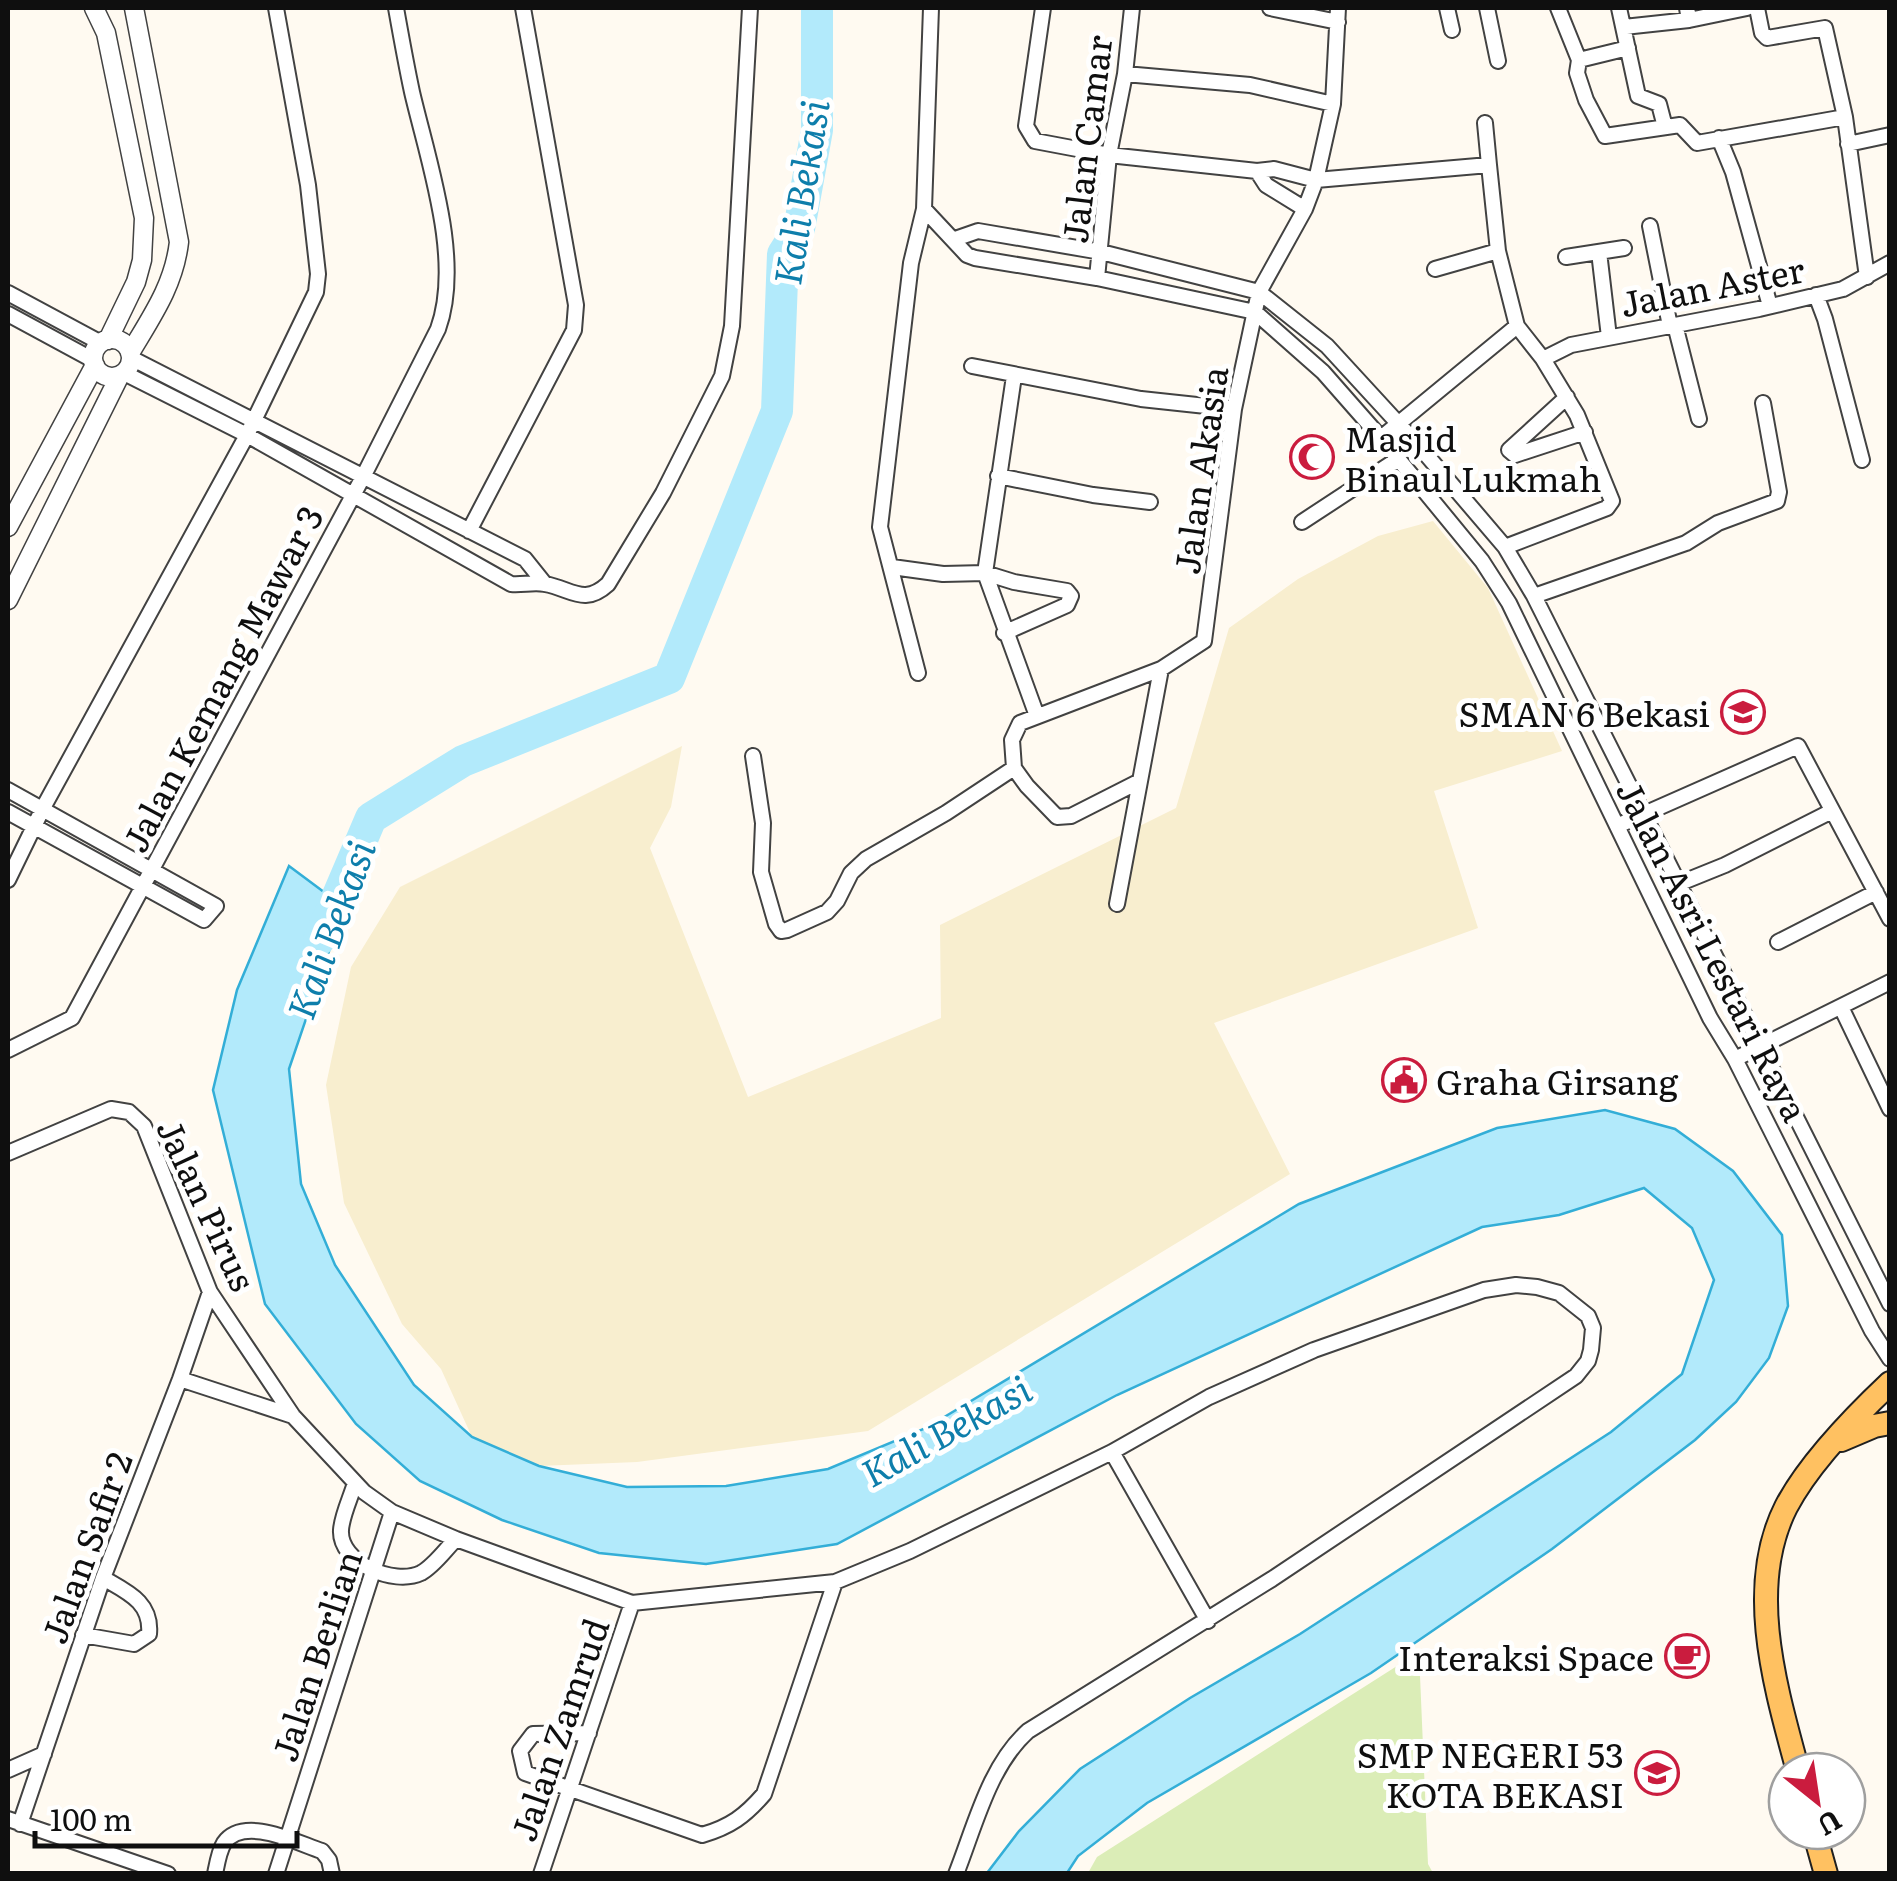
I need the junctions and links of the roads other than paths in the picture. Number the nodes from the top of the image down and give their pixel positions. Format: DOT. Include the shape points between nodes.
graph roads {
  1 [pos="94,8"];
  2 [pos="134,8"];
  3 [pos="276,8"];
  4 [pos="396,8"];
  5 [pos="523,8"];
  6 [pos="750,8"];
  7 [pos="930,8"];
  8 [pos="1043,8"];
  9 [pos="1132,8"];
  10 [pos="1270,8"];
  11 [pos="1447,8"];
  12 [pos="1487,8"];
  13 [pos="1558,8"];
  14 [pos="1619,8"];
  15 [pos="1747,8"];
  16 [pos="1757,8"];
  17 [pos="1688,14"];
  18 [pos="1338,15"];
  19 [pos="1655,16"];
  20 [pos="1624,27"];
  21 [pos="1452,30"];
  22 [pos="1628,48"];
  23 [pos="1579,60"];
  24 [pos="1498,61"];
  25 [pos="1125,74"];
  26 [pos="1333,104"];
  27 [pos="1845,117"];
  28 [pos="1485,123"];
  29 [pos="1665,127"];
  30 [pos="1890,135"];
  31 [pos="1719,138"];
  32 [pos="1848,144"];
  33 [pos="1108,155"];
  34 [pos="1488,164"];
  35 [pos="1257,171"];
  36 [pos="1316,180"];
  37 [pos="924,209"];
  38 [pos="1306,209"];
  39 [pos="1650,226"];
  40 [pos="955,239"];
  41 [pos="1624,248"];
  42 [pos="1101,252"];
  43 [pos="1498,252"];
  44 [pos="1599,252"];
  45 [pos="1566,256"];
  46 [pos="1890,263"];
  47 [pos="1435,269"];
  48 [pos="1867,277"];
  49 [pos="1096,278"];
  50 [pos="1258,292"];
  51 [pos="8,293"];
  52 [pos="1816,295"];
  53 [pos="1770,306"];
  54 [pos="1255,312"];
  55 [pos="8,314"];
  56 [pos="1672,325"];
  57 [pos="1517,326"];
  58 [pos="1609,336"];
  59 [pos="99,352"];
  60 [pos="1542,359"];
  61 [pos="126,365"];
  62 [pos="972,366"];
  63 [pos="1014,376"];
  64 [pos="1566,397"];
  65 [pos="1764,403"];
  66 [pos="1234,410"];
  67 [pos="1699,418"];
  68 [pos="255,419"];
  69 [pos="1398,422"];
  70 [pos="1585,432"];
  71 [pos="248,435"];
  72 [pos="1382,438"];
  73 [pos="1398,459"];
  74 [pos="1862,460"];
  75 [pos="364,475"];
  76 [pos="998,476"];
  77 [pos="1456,489"];
  78 [pos="352,496"];
  79 [pos="1150,502"];
  80 [pos="1438,505"];
  81 [pos="1302,522"];
  82 [pos="8,527"];
  83 [pos="469,530"];
  84 [pos="1504,547"];
  85 [pos="894,572"];
  86 [pos="985,573"];
  87 [pos="544,584"];
  88 [pos="1534,596"];
  89 [pos="8,600"];
  90 [pos="1004,634"];
  91 [pos="1161,669"];
  92 [pos="918,673"];
  93 [pos="1037,716"];
  94 [pos="1596,718"];
  95 [pos="1572,730"];
  96 [pos="753,756"];
  97 [pos="1014,768"];
  98 [pos="1140,781"];
  99 [pos="8,790"];
  100 [pos="43,808"];
  101 [pos="8,812"];
  102 [pos="1832,812"];
  103 [pos="1644,816"];
  104 [pos="1617,826"];
  105 [pos="34,827"];
  106 [pos="152,870"];
  107 [pos="8,880"];
  108 [pos="1678,884"];
  109 [pos="142,888"];
  110 [pos="1876,892"];
  111 [pos="1117,904"];
  112 [pos="1890,919"];
  113 [pos="1778,942"];
  114 [pos="1890,982"];
  115 [pos="1840,1007"];
  116 [pos="1761,1047"];
  117 [pos="8,1050"];
  118 [pos="1734,1059"];
  119 [pos="1883,1079"];
  120 [pos="1890,1110"];
  121 [pos="8,1153"];
  122 [pos="1839,1199"];
  123 [pos="1812,1211"];
  124 [pos="210,1292"];
  125 [pos="1888,1301"];
  126 [pos="1864,1311"];
  127 [pos="1890,1359"];
  128 [pos="180,1379"];
  129 [pos="1890,1383"];
  130 [pos="292,1416"];
  131 [pos="1890,1423"];
  132 [pos="1834,1443"];
  133 [pos="1112,1452"];
  134 [pos="355,1484"];
  135 [pos="392,1512"];
  136 [pos="456,1539"];
  137 [pos="374,1571"];
  138 [pos="103,1578"];
  139 [pos="835,1582"];
  140 [pos="632,1603"];
  141 [pos="1208,1621"];
  142 [pos="82,1634"];
  143 [pos="589,1732"];
  144 [pos="1793,1751"];
  145 [pos="44,1754"];
  146 [pos="8,1770"];
  147 [pos="570,1789"];
  148 [pos="14,1822"];
  149 [pos="288,1840"];
  150 [pos="168,1874"];
  151 [pos="215,1874"];
  152 [pos="276,1874"];
  153 [pos="332,1874"];
  154 [pos="541,1874"];
  155 [pos="956,1874"];
  1 -- 59 [label="street" via="106,34 144,218 136,282"];
  2 -- 61 [label="street" via="179,242 166,294"];
  3 -- 68 [label="street" via="318,274 311,308"];
  4 -- 75 [label="street, Jalan Kemang Mawar 3" via="436,190 445,310"];
  5 -- 83 [label="street" via="576,305 574,330"];
  6 -- 87 [label="street" via="732,326 722,376 608,584 584,598"];
  7 -- 37 [label="street"];
  8 -- 33 [label="street" via="1029,134"];
  9 -- 25 [label="street, Jalan Camar"];
  10 -- 18 [label="street"];
  11 -- 21 [label="street"];
  12 -- 24 [label="street"];
  13 -- 23 [label="street"];
  14 -- 20 [label="street"];
  15 -- 17 [label="street"];
  16 -- 27 [label="street" via="1767,38 1826,28"];
  17 -- 19 [label="street"];
  18 -- 26 [label="street"];
  19 -- 20 [label="street"];
  20 -- 22 [label="street"];
  22 -- 23 [label="street"];
  22 -- 29 [label="street" via="1638,96 1659,104"];
  23 -- 29 [label="street" via="1577,73 1605,136"];
  25 -- 26 [label="street" via="1250,85"];
  25 -- 33 [label="street, Jalan Camar"];
  26 -- 36 [label="street"];
  27 -- 31 [label="street"];
  27 -- 32 [label="street"];
  28 -- 34 [label="street"];
  29 -- 31 [label="street" via="1680,125 1697,143"];
  30 -- 32 [label="street"];
  31 -- 53 [label="street"];
  32 -- 48 [label="street"];
  33 -- 35 [label="street"];
  33 -- 42 [label="street, Jalan Camar"];
  34 -- 36 [label="street"];
  34 -- 43 [label="street"];
  35 -- 36 [label="street"];
  35 -- 38 [label="street" via="1266,185"];
  36 -- 38 [label="street"];
  37 -- 40 [label="street, Jalan Asri Lestari Raya"];
  37 -- 85 [label="street" via="911,263 880,527"];
  38 -- 50 [label="street"];
  39 -- 56 [label="street"];
  40 -- 42 [label="street, Jalan Asri Lestari Raya" via="978,231"];
  40 -- 49 [label="street, Jalan Asri Lestari Raya" via="975,258"];
  41 -- 44 [label="street"];
  42 -- 49 [label="street, Jalan Camar"];
  42 -- 50 [label="street, Jalan Asri Lestari Raya"];
  43 -- 47 [label="street"];
  43 -- 57 [label="street"];
  44 -- 45 [label="street"];
  44 -- 58 [label="street"];
  46 -- 48 [label="street, Jalan Aster"];
  48 -- 52 [label="street, Jalan Aster"];
  49 -- 54 [label="street, Jalan Asri Lestari Raya"];
  50 -- 54 [label="street, Jalan Akasia"];
  50 -- 69 [label="street, Jalan Asri Lestari Raya" via="1327,346"];
  51 -- 59 [label="street"];
  52 -- 53 [label="street, Jalan Aster"];
  52 -- 74 [label="street"];
  53 -- 56 [label="street, Jalan Aster"];
  54 -- 66 [label="street, Jalan Akasia"];
  54 -- 72 [label="street, Jalan Asri Lestari Raya"];
  55 -- 59 [label="street"];
  56 -- 58 [label="street, Jalan Aster"];
  56 -- 67 [label="street"];
  57 -- 60 [label="street"];
  57 -- 69 [label="street"];
  58 -- 60 [label="street, Jalan Aster"];
  59 -- 61 [label="street" via="102,374"];
  59 -- 61 [label="street" via="122,342"];
  59 -- 82 [label="street"];
  60 -- 64 [label="street"];
  61 -- 68 [label="street"];
  61 -- 71 [label="street"];
  61 -- 89 [label="street"];
  62 -- 63 [label="street"];
  63 -- 66 [label="street"];
  63 -- 76 [label="street"];
  64 -- 70 [label="street"];
  64 -- 70 [label="street" via="1509,450 1515,455"];
  65 -- 88 [label="street" via="1776,500 1686,542"];
  66 -- 91 [label="street, Jalan Akasia" via="1205,637"];
  68 -- 71 [label="street"];
  68 -- 75 [label="street"];
  69 -- 72 [label="street"];
  69 -- 77 [label="street, Jalan Asri Lestari Raya"];
  70 -- 84 [label="street" via="1611,504"];
  71 -- 78 [label="street"];
  71 -- 100 [label="street"];
  72 -- 73 [label="street, Jalan Asri Lestari Raya"];
  73 -- 80 [label="street, Jalan Asri Lestari Raya"];
  73 -- 81 [label="street"];
  75 -- 78 [label="street, Jalan Kemang Mawar 3"];
  75 -- 83 [label="street"];
  76 -- 79 [label="street"];
  76 -- 86 [label="street"];
  77 -- 80 [label="street"];
  77 -- 84 [label="street, Jalan Asri Lestari Raya"];
  78 -- 87 [label="street" via="511,584"];
  78 -- 106 [label="street, Jalan Kemang Mawar 3"];
  80 -- 95 [label="street, Jalan Asri Lestari Raya" via="1508,601"];
  83 -- 87 [label="street" via="525,559"];
  84 -- 88 [label="street, Jalan Asri Lestari Raya"];
  85 -- 86 [label="street"];
  85 -- 92 [label="street"];
  86 -- 90 [label="street"];
  86 -- 90 [label="street" via="1071,596 1067,605"];
  88 -- 94 [label="street, Jalan Asri Lestari Raya"];
  90 -- 93 [label="street"];
  91 -- 93 [label="street"];
  91 -- 98 [label="street"];
  93 -- 97 [label="street" via="1016,727"];
  94 -- 95 [label="street"];
  94 -- 103 [label="street, Jalan Asri Lestari Raya"];
  95 -- 104 [label="street, Jalan Asri Lestari Raya"];
  96 -- 97 [label="street" via="763,823 760,872 781,930 827,912 866,859"];
  97 -- 98 [label="street" via="1058,816 1071,816"];
  98 -- 111 [label="street"];
  99 -- 100 [label="street"];
  100 -- 105 [label="street"];
  100 -- 106 [label="street"];
  101 -- 105 [label="street"];
  102 -- 103 [label="street" via="1794,745"];
  102 -- 108 [label="street"];
  102 -- 110 [label="street"];
  103 -- 104 [label="street"];
  103 -- 108 [label="street, Jalan Asri Lestari Raya"];
  104 -- 118 [label="street, Jalan Asri Lestari Raya"];
  105 -- 107 [label="street"];
  105 -- 109 [label="street"];
  106 -- 109 [label="street, Jalan Kemang Mawar 3"];
  106 -- 109 [label="street" via="215,903 207,920"];
  108 -- 116 [label="street, Jalan Asri Lestari Raya"];
  109 -- 117 [label="street, Jalan Kemang Mawar 3" via="72,1018"];
  110 -- 112 [label="street"];
  110 -- 113 [label="street"];
  114 -- 115 [label="street"];
  115 -- 116 [label="street"];
  115 -- 119 [label="street"];
  116 -- 118 [label="street"];
  116 -- 122 [label="street, Jalan Asri Lestari Raya"];
  118 -- 123 [label="street, Jalan Asri Lestari Raya"];
  119 -- 120 [label="street"];
  121 -- 124 [label="street, Jalan Pirus" via="112,1108 129,1112 144,1126"];
  122 -- 123 [label="street"];
  122 -- 125 [label="street, Jalan Asri Lestari Raya"];
  123 -- 126 [label="street, Jalan Asri Lestari Raya"];
  124 -- 128 [label="street, Jalan Safir 2"];
  124 -- 130 [label="street, Jalan Pirus"];
  125 -- 126 [label="street" via="1879,1315"];
  126 -- 127 [label="street, Jalan Asri Lestari Raya"];
  128 -- 130 [label="street"];
  128 -- 138 [label="street, Jalan Safir 2"];
  129 -- 132 [label="main road"];
  130 -- 134 [label="street, Jalan Pirus"];
  131 -- 132 [label="main road"];
  132 -- 144 [label="main road" via="1786,1508 1766,1582 1779,1700"];
  133 -- 139 [label="street"];
  133 -- 141 [label="street"];
  133 -- 141 [label="street" via="1209,1397 1314,1350 1484,1290 1516,1285 1558,1292 1588,1316 1592,1350 1576,1376"];
  134 -- 135 [label="street, Jalan Pirus"];
  134 -- 137 [label="street" via="340,1530 344,1548"];
  135 -- 136 [label="street, Jalan Pirus"];
  135 -- 137 [label="street, Jalan Berlian"];
  136 -- 137 [label="street" via="420,1573"];
  136 -- 140 [label="street, Jalan Pirus"];
  137 -- 149 [label="street, Jalan Berlian"];
  138 -- 142 [label="street, Jalan Safir 2"];
  138 -- 142 [label="street" via="142,1602 149,1634 134,1644"];
  139 -- 140 [label="street"];
  139 -- 147 [label="street" via="764,1794 746,1815 702,1835"];
  140 -- 143 [label="street, Jalan Zamrud"];
  141 -- 155 [label="street" via="1045,1718 1012,1746"];
  142 -- 145 [label="street, Jalan Safir 2"];
  143 -- 147 [label="street, Jalan Zamrud"];
  143 -- 147 [label="street" via="533,1734 521,1745 524,1773"];
  145 -- 146 [label="street"];
  145 -- 148 [label="street, Jalan Safir 2"];
  147 -- 154 [label="street, Jalan Zamrud"];
  148 -- 150 [label="street"];
  149 -- 151 [label="street" via="236,1833 222,1846"];
  149 -- 152 [label="street, Jalan Berlian"];
  149 -- 153 [label="street" via="322,1851"];
}
